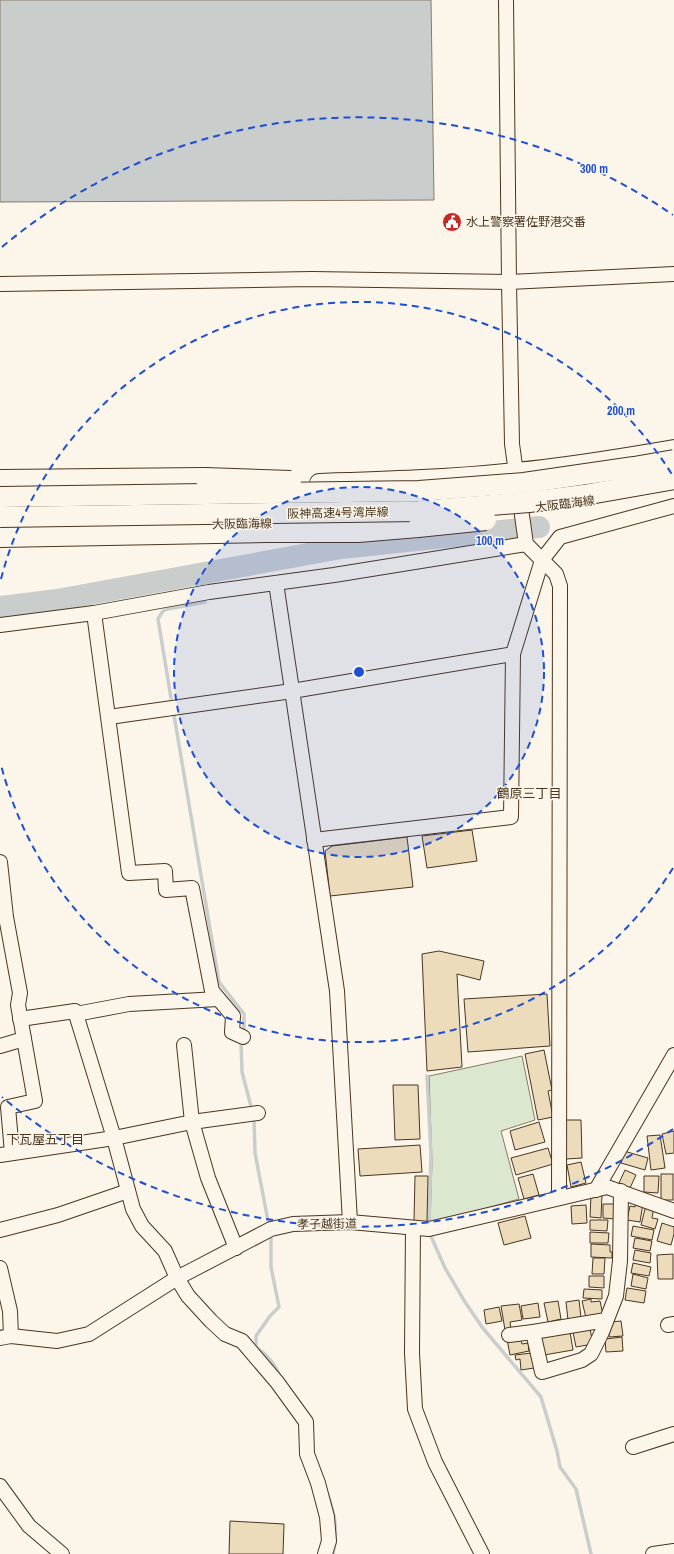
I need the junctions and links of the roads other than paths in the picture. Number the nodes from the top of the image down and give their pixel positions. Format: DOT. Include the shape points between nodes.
graph roads {
  1 [pos="506,0"];
  2 [pos="674,274"];
  3 [pos="508,282"];
  4 [pos="0,284"];
  5 [pos="674,449"];
  6 [pos="674,460"];
  7 [pos="634,467"];
  8 [pos="516,472"];
  9 [pos="674,479"];
  10 [pos="0,480"];
  11 [pos="674,483"];
  12 [pos="674,487"];
  13 [pos="0,489"];
  14 [pos="0,497"];
  15 [pos="674,506"];
  16 [pos="520,510"];
  17 [pos="0,517"];
  18 [pos="2,534"];
  19 [pos="526,544"];
  20 [pos="542,560"];
  21 [pos="276,583"];
  22 [pos="94,612"];
  23 [pos="0,625"];
  24 [pos="513,654"];
  25 [pos="292,691"];
  26 [pos="109,717"];
  27 [pos="314,840"];
  28 [pos="0,862"];
  29 [pos="218,998"];
  30 [pos="76,1014"];
  31 [pos="20,1019"];
  32 [pos="243,1037"];
  33 [pos="24,1039"];
  34 [pos="184,1045"];
  35 [pos="0,1046"];
  36 [pos="674,1055"];
  37 [pos="258,1113"];
  38 [pos="4,1117"];
  39 [pos="192,1122"];
  40 [pos="114,1138"];
  41 [pos="6,1154"];
  42 [pos="596,1190"];
  43 [pos="621,1191"];
  44 [pos="128,1192"];
  45 [pos="559,1198"];
  46 [pos="674,1211"];
  47 [pos="350,1222"];
  48 [pos="413,1228"];
  49 [pos="0,1230"];
  50 [pos="236,1248"];
  51 [pos="0,1268"];
  52 [pos="177,1278"];
  53 [pos="606,1320"];
  54 [pos="533,1332"];
  55 [pos="509,1335"];
  56 [pos="5,1337"];
  57 [pos="674,1434"];
  58 [pos="633,1447"];
  59 [pos="0,1486"];
  60 [pos="674,1551"];
  61 [pos="62,1554"];
  62 [pos="325,1554"];
  63 [pos="482,1554"];
  64 [pos="656,1554"];
  1 -- 3 [label="street"];
  2 -- 3 [label="street"];
  3 -- 4 [label="street" via="312,279"];
  3 -- 8 [label="street" via="512,444"];
  5 -- 8 [label="main road"];
  6 -- 7 [label="highway, 阪神高速4号湾岸線, bridge"];
  7 -- 10 [label="highway, bridge" via="435,483 358,484 205,478"];
  7 -- 14 [label="highway, 阪神高速4号湾岸線, bridge" via="524,483 419,491"];
  8 -- 13 [label="main road" via="403,480"];
  8 -- 16 [label="street"];
  9 -- 17 [label="highway, 阪神高速4号湾岸線, bridge" via="529,502 419,511"];
  11 -- 18 [label="highway, bridge" via="575,506 500,518 358,532"];
  12 -- 16 [label="main road, 大阪臨海線" via="644,494"];
  15 -- 20 [label="street" via="560,537"];
  16 -- 18 [label="main road, 大阪臨海線" via="389,521"];
  16 -- 19 [label="street"];
  19 -- 20 [label="street"];
  19 -- 21 [label="street"];
  20 -- 24 [label="street"];
  20 -- 45 [label="street" via="556,574 560,586"];
  21 -- 22 [label="street"];
  21 -- 25 [label="street"];
  22 -- 23 [label="street"];
  22 -- 26 [label="street"];
  24 -- 25 [label="street"];
  24 -- 27 [label="street" via="511,817"];
  25 -- 26 [label="street"];
  25 -- 27 [label="street"];
  26 -- 29 [label="street" via="129,873 165,871 166,890 192,888 212,991"];
  27 -- 47 [label="street" via="337,991"];
  28 -- 31 [label="street" via="6,917 20,993"];
  29 -- 30 [label="street" via="129,1004"];
  29 -- 32 [label="street" via="233,1016 232,1032"];
  30 -- 31 [label="street" via="75,1011"];
  30 -- 40 [label="street"];
  31 -- 33 [label="street"];
  33 -- 35 [label="street"];
  33 -- 38 [label="street" via="35,1101 8,1107"];
  34 -- 39 [label="street"];
  36 -- 42 [label="street"];
  37 -- 39 [label="street"];
  38 -- 41 [label="street"];
  39 -- 40 [label="street"];
  39 -- 50 [label="street" via="208,1178"];
  40 -- 41 [label="street"];
  40 -- 44 [label="street"];
  42 -- 43 [label="street, 孝子越街道" via="607,1187"];
  42 -- 45 [label="street, 孝子越街道"];
  43 -- 46 [label="street, 孝子越街道"];
  43 -- 53 [label="street" via="620,1261 616,1296"];
  44 -- 49 [label="street" via="58,1216"];
  44 -- 52 [label="street" via="142,1226 165,1251"];
  45 -- 48 [label="street, 孝子越街道" via="429,1229"];
  47 -- 48 [label="street, 孝子越街道"];
  47 -- 50 [label="street, 孝子越街道" via="294,1224 271,1229"];
  48 -- 63 [label="street" via="412,1353 415,1409 435,1462"];
  50 -- 52 [label="street, 孝子越街道"];
  51 -- 56 [label="street" via="10,1311"];
  52 -- 56 [label="street, 孝子越街道" via="89,1334 57,1341"];
  52 -- 62 [label="street" via="188,1296 211,1321 226,1334 242,1341 277,1382 306,1422 307,1454 327,1517 329,1541"];
  53 -- 54 [label="street"];
  53 -- 54 [label="street" via="592,1354 582,1360 542,1372"];
  54 -- 55 [label="street"];
  57 -- 58 [label="street"];
  59 -- 61 [label="street" via="29,1526"];
  60 -- 64 [label="street"];
}
